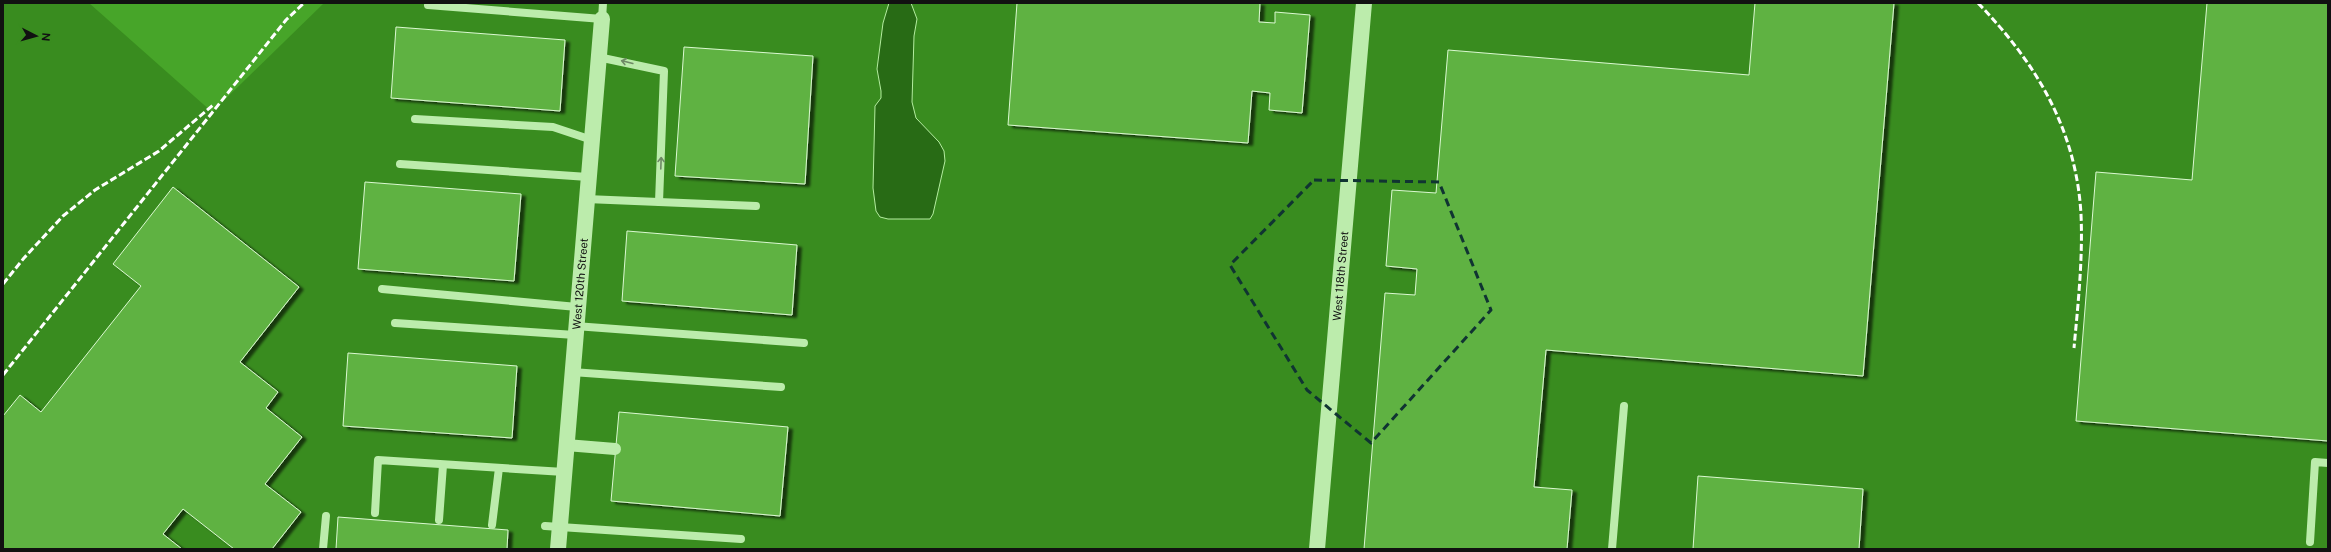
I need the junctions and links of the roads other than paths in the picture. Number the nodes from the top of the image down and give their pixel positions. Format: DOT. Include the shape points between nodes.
graph roads {
  1 [pos="603,3"];
  2 [pos="1364,3"];
  3 [pos="428,5"];
  4 [pos="602,19"];
  5 [pos="605,58"];
  6 [pos="415,119"];
  7 [pos="592,140"];
  8 [pos="400,164"];
  9 [pos="588,177"];
  10 [pos="586,199"];
  11 [pos="659,202"];
  12 [pos="756,206"];
  13 [pos="382,289"];
  14 [pos="577,307"];
  15 [pos="395,323"];
  16 [pos="575,331"];
  17 [pos="804,343"];
  18 [pos="572,372"];
  19 [pos="781,387"];
  20 [pos="1624,406"];
  21 [pos="566,445"];
  22 [pos="615,449"];
  23 [pos="2328,463"];
  24 [pos="443,465"];
  25 [pos="499,468"];
  26 [pos="564,472"];
  27 [pos="375,513"];
  28 [pos="326,516"];
  29 [pos="440,520"];
  30 [pos="492,525"];
  31 [pos="552,526"];
  32 [pos="741,539"];
  33 [pos="2310,542"];
  34 [pos="323,549"];
  35 [pos="558,549"];
  36 [pos="1317,549"];
  37 [pos="1612,549"];
  1 -- 4 [label="lane"];
  2 -- 36 [label="street, West 118th Street"];
  3 -- 4 [label="lane"];
  4 -- 5 [label="street, West 120th Street"];
  5 -- 7 [label="street, West 120th Street"];
  11 -- 5 [label="lane, one-way" via="664,71"];
  6 -- 7 [label="lane" via="553,127"];
  7 -- 9 [label="street, West 120th Street"];
  8 -- 9 [label="lane"];
  9 -- 10 [label="street, West 120th Street"];
  10 -- 11 [label="lane"];
  10 -- 14 [label="street, West 120th Street"];
  11 -- 12 [label="lane"];
  13 -- 14 [label="lane"];
  14 -- 16 [label="street, West 120th Street"];
  15 -- 16 [label="lane"];
  16 -- 17 [label="lane"];
  16 -- 18 [label="street, West 120th Street"];
  18 -- 19 [label="lane"];
  18 -- 21 [label="street, West 120th Street"];
  20 -- 37 [label="lane"];
  21 -- 22 [label="street"];
  21 -- 26 [label="street, West 120th Street"];
  23 -- 33 [label="lane" via="2315,462"];
  24 -- 25 [label="lane"];
  24 -- 27 [label="lane" via="378,460"];
  24 -- 29 [label="lane"];
  25 -- 26 [label="lane"];
  25 -- 30 [label="lane"];
  26 -- 31 [label="street, West 120th Street"];
  28 -- 34 [label="lane"];
  31 -- 32 [label="lane"];
  31 -- 35 [label="street, West 120th Street"];
}
